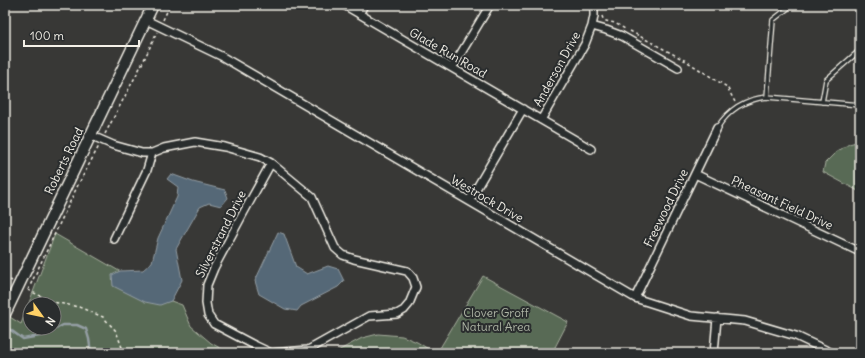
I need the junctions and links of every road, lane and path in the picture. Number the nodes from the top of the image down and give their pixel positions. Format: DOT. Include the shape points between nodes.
graph roads {
  1 [pos="154,5"];
  2 [pos="344,5"];
  3 [pos="364,5"];
  4 [pos="490,5"];
  5 [pos="594,5"];
  6 [pos="792,5"];
  7 [pos="359,14"];
  8 [pos="146,20"];
  9 [pos="592,26"];
  10 [pos="860,50"];
  11 [pos="452,68"];
  12 [pos="678,68"];
  13 [pos="767,97"];
  14 [pos="822,102"];
  15 [pos="860,105"];
  16 [pos="523,109"];
  17 [pos="541,120"];
  18 [pos="717,128"];
  19 [pos="90,135"];
  20 [pos="591,149"];
  21 [pos="152,153"];
  22 [pos="271,163"];
  23 [pos="695,174"];
  24 [pos="469,201"];
  25 [pos="114,239"];
  26 [pos="860,252"];
  27 [pos="5,277"];
  28 [pos="19,285"];
  29 [pos="635,298"];
  30 [pos="5,314"];
  31 [pos="717,318"];
  32 [pos="124,353"];
  33 [pos="714,353"];
  34 [pos="832,353"];
  1 -- 8 [label="main road, Roberts Road"];
  2 -- 7 [label="street, Glade Run Road"];
  3 -- 7 [label="street"];
  4 -- 11 [label="street"];
  5 -- 9 [label="street, Anderson Drive"];
  6 -- 13 [label="lane" via="773,20"];
  7 -- 11 [label="street, Glade Run Road"];
  8 -- 19 [label="main road, Roberts Road"];
  8 -- 24 [label="street, Westrock Drive" via="221,56"];
  9 -- 12 [label="street" via="622,36"];
  9 -- 17 [label="street, Anderson Drive" via="585,44"];
  10 -- 14 [label="lane" via="826,80"];
  11 -- 16 [label="street, Glade Run Road"];
  13 -- 14 [label="lane"];
  13 -- 18 [label="lane" via="740,105 723,119"];
  14 -- 15 [label="lane"];
  16 -- 17 [label="street, Glade Run Road"];
  16 -- 24 [label="street"];
  17 -- 20 [label="street, Glade Run Road"];
  18 -- 23 [label="street, Freewood Drive"];
  19 -- 21 [label="street" via="113,145 142,153"];
  19 -- 28 [label="main road, Roberts Road"];
  21 -- 22 [label="street" via="195,142 225,147 260,157"];
  21 -- 25 [label="street" via="147,170"];
  22 -- 22 [label="street, Silverstrand Drive" via="312,197 335,248 343,255 407,271 416,286 404,310 397,314 369,316 308,350 271,352 214,324 208,314 206,303 207,285"];
  23 -- 26 [label="street, Pheasant Field Drive"];
  23 -- 29 [label="street, Freewood Drive"];
  24 -- 29 [label="street, Westrock Drive"];
  27 -- 28 [label="path"];
  28 -- 30 [label="main road, Roberts Road"];
  28 -- 32 [label="path" via="53,302 79,307 103,317 116,332"];
  29 -- 31 [label="street, Westrock Drive" via="691,316"];
  31 -- 33 [label="street"];
  31 -- 34 [label="street, Westrock Drive" via="744,321 796,336"];
}
